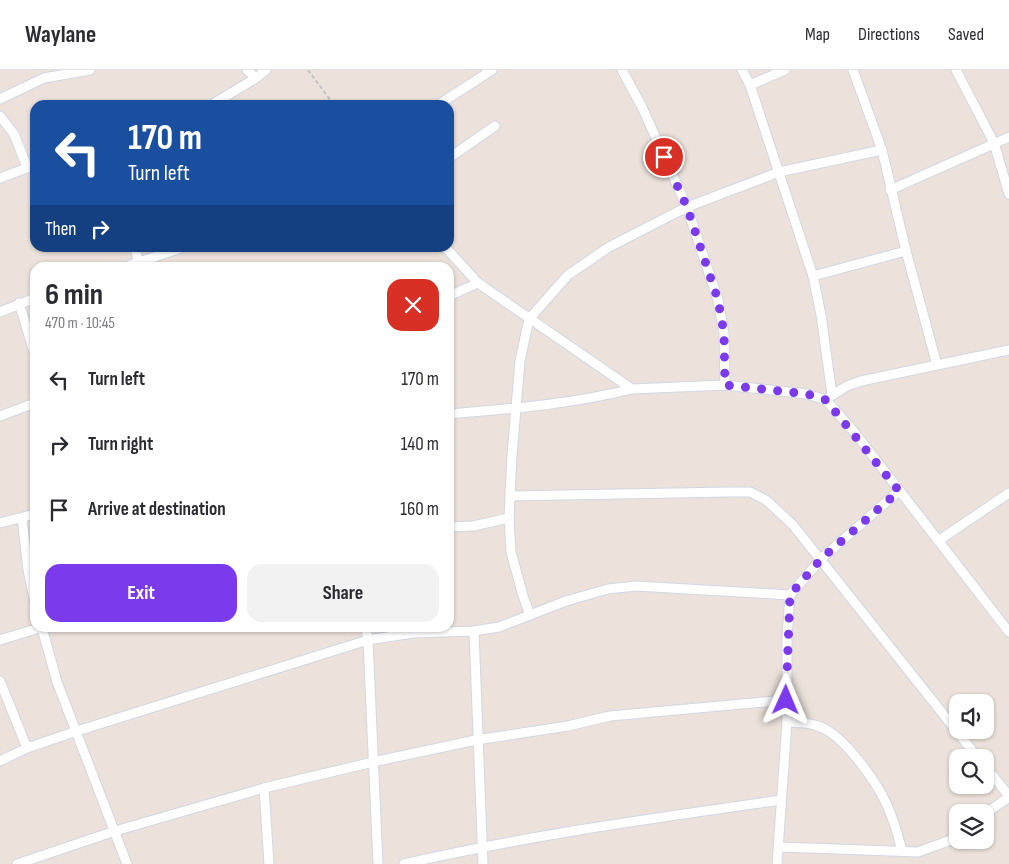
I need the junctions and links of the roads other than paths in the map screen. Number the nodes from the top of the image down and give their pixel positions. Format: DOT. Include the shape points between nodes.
graph roads {
  1 [pos="90,70"];
  2 [pos="247,70"];
  3 [pos="266,70"];
  4 [pos="492,70"];
  5 [pos="622,70"];
  6 [pos="742,70"];
  7 [pos="785,70"];
  8 [pos="853,70"];
  9 [pos="956,70"];
  10 [pos="256,78"];
  11 [pos="750,85"];
  12 [pos="0,99"];
  13 [pos="219,100"];
  14 [pos="446,100"];
  15 [pos="0,116"];
  16 [pos="495,126"];
  17 [pos="1009,138"];
  18 [pos="994,143"];
  19 [pos="882,150"];
  20 [pos="454,155"];
  21 [pos="30,164"];
  22 [pos="30,166"];
  23 [pos="780,172"];
  24 [pos="0,178"];
  25 [pos="890,190"];
  26 [pos="1009,194"];
  27 [pos="687,207"];
  28 [pos="906,250"];
  29 [pos="171,252"];
  30 [pos="450,252"];
  31 [pos="145,262"];
  32 [pos="813,276"];
  33 [pos="478,283"];
  34 [pos="454,294"];
  35 [pos="30,300"];
  36 [pos="19,304"];
  37 [pos="0,312"];
  38 [pos="529,319"];
  39 [pos="30,338"];
  40 [pos="1009,350"];
  41 [pos="937,365"];
  42 [pos="725,385"];
  43 [pos="632,388"];
  44 [pos="829,397"];
  45 [pos="30,405"];
  46 [pos="516,409"];
  47 [pos="454,414"];
  48 [pos="0,416"];
  49 [pos="899,491"];
  50 [pos="1009,493"];
  51 [pos="510,496"];
  52 [pos="30,516"];
  53 [pos="22,518"];
  54 [pos="509,518"];
  55 [pos="0,522"];
  56 [pos="454,527"];
  57 [pos="938,541"];
  58 [pos="821,559"];
  59 [pos="30,579"];
  60 [pos="790,595"];
  61 [pos="530,615"];
  62 [pos="1007,626"];
  63 [pos="30,631"];
  64 [pos="474,631"];
  65 [pos="41,632"];
  66 [pos="367,632"];
  67 [pos="444,632"];
  68 [pos="454,632"];
  69 [pos="0,640"];
  70 [pos="368,640"];
  71 [pos="0,681"];
  72 [pos="786,700"];
  73 [pos="787,722"];
  74 [pos="77,731"];
  75 [pos="476,740"];
  76 [pos="27,748"];
  77 [pos="971,749"];
  78 [pos="0,761"];
  79 [pos="374,762"];
  80 [pos="994,777"];
  81 [pos="264,788"];
  82 [pos="1009,796"];
  83 [pos="781,800"];
  84 [pos="994,807"];
  85 [pos="115,831"];
  86 [pos="949,840"];
  87 [pos="484,846"];
  88 [pos="780,847"];
  89 [pos="902,850"];
  90 [pos="17,864"];
  91 [pos="127,864"];
  92 [pos="269,864"];
  93 [pos="378,864"];
  94 [pos="404,864"];
  95 [pos="483,864"];
  96 [pos="777,864"];
  1 -- 12 [label="street" via="44,78"];
  2 -- 10 [label="street"];
  3 -- 10 [label="street"];
  4 -- 14 [label="street"];
  5 -- 27 [label="street"];
  6 -- 11 [label="street"];
  7 -- 11 [label="street"];
  8 -- 19 [label="street"];
  9 -- 18 [label="street"];
  10 -- 13 [label="street"];
  11 -- 23 [label="street"];
  15 -- 21 [label="street"];
  16 -- 20 [label="street"];
  17 -- 18 [label="street"];
  18 -- 25 [label="street"];
  18 -- 26 [label="street"];
  19 -- 23 [label="street"];
  19 -- 25 [label="street"];
  22 -- 24 [label="street"];
  23 -- 27 [label="street"];
  23 -- 32 [label="street"];
  25 -- 28 [label="street"];
  27 -- 38 [label="street" via="609,246 568,275"];
  27 -- 42 [label="street" via="718,300 724,333"];
  28 -- 32 [label="street"];
  28 -- 41 [label="street"];
  29 -- 31 [label="street"];
  30 -- 33 [label="street"];
  32 -- 44 [label="street" via="821,315"];
  33 -- 34 [label="street"];
  33 -- 38 [label="street"];
  35 -- 36 [label="street"];
  36 -- 37 [label="street"];
  36 -- 39 [label="street"];
  38 -- 43 [label="street"];
  38 -- 46 [label="street" via="520,361"];
  40 -- 41 [label="street"];
  41 -- 44 [label="street" via="861,382"];
  42 -- 43 [label="street"];
  42 -- 44 [label="street"];
  43 -- 46 [label="street" via="599,397"];
  44 -- 49 [label="street"];
  45 -- 48 [label="street"];
  46 -- 47 [label="street"];
  46 -- 51 [label="street"];
  49 -- 57 [label="street"];
  49 -- 58 [label="street"];
  50 -- 57 [label="street"];
  51 -- 54 [label="street"];
  51 -- 58 [label="street" via="750,492 766,500 793,525"];
  52 -- 53 [label="street"];
  53 -- 55 [label="street"];
  53 -- 59 [label="street"];
  54 -- 56 [label="street"];
  54 -- 61 [label="street" via="511,552"];
  57 -- 62 [label="street"];
  58 -- 60 [label="street"];
  58 -- 77 [label="street"];
  60 -- 61 [label="street" via="636,586 608,589"];
  60 -- 72 [label="street"];
  61 -- 64 [label="street" via="499,627"];
  63 -- 69 [label="street"];
  64 -- 68 [label="street"];
  64 -- 75 [label="street"];
  65 -- 74 [label="street"];
  66 -- 70 [label="street"];
  67 -- 70 [label="street"];
  70 -- 74 [label="street"];
  70 -- 79 [label="street"];
  71 -- 76 [label="street"];
  72 -- 73 [label="street"];
  72 -- 75 [label="street" via="610,716"];
  73 -- 83 [label="street"];
  73 -- 89 [label="street" via="801,722 825,729 850,750 885,800"];
  74 -- 76 [label="street"];
  74 -- 85 [label="street"];
  75 -- 79 [label="street"];
  75 -- 87 [label="street"];
  76 -- 78 [label="street"];
  79 -- 81 [label="street"];
  79 -- 93 [label="street"];
  80 -- 82 [label="street"];
  81 -- 85 [label="street"];
  81 -- 92 [label="street"];
  82 -- 84 [label="street"];
  83 -- 87 [label="street" via="594,826"];
  83 -- 88 [label="street"];
  85 -- 90 [label="street"];
  85 -- 91 [label="street"];
  86 -- 89 [label="street" via="918,852"];
  87 -- 94 [label="street"];
  87 -- 95 [label="street"];
  88 -- 89 [label="street"];
  88 -- 96 [label="street"];
}
